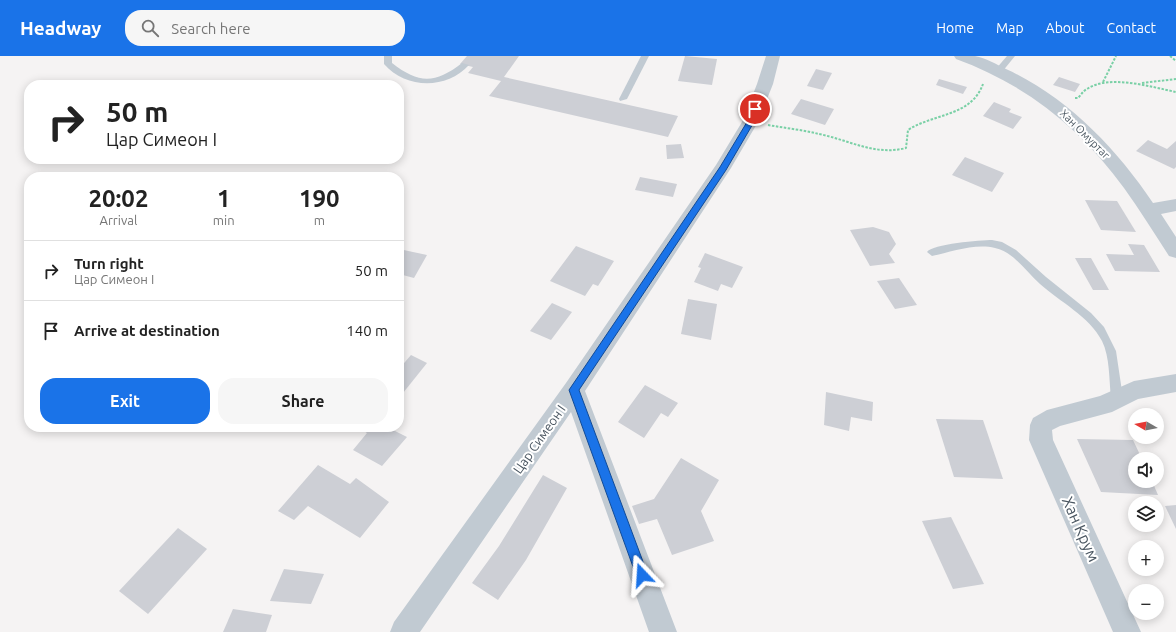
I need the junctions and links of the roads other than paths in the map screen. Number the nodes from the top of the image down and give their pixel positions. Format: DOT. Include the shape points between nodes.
graph roads {
  1 [pos="388,56"];
  2 [pos="645,56"];
  3 [pos="773,56"];
  4 [pos="961,56"];
  5 [pos="1011,56"];
  6 [pos="465,65"];
  7 [pos="992,67"];
  8 [pos="623,99"];
  9 [pos="1176,205"];
  10 [pos="1150,210"];
  11 [pos="1161,229"];
  12 [pos="1176,237"];
  13 [pos="1176,251"];
  14 [pos="932,252"];
  15 [pos="1176,383"];
  16 [pos="574,390"];
  17 [pos="1117,398"];
  18 [pos="404,632"];
  19 [pos="663,632"];
  20 [pos="1127,632"];
  1 -- 6 [label="lane" via="388,64 402,76 421,81 439,81"];
  2 -- 8 [label="lane"];
  3 -- 16 [label="street, Цар Симеон I" via="750,122 723,168"];
  4 -- 7 [label="street, Хан Омуртаг"];
  5 -- 7 [label="lane"];
  7 -- 10 [label="street, Хан Омуртаг" via="1053,103 1093,140"];
  9 -- 10 [label="street"];
  10 -- 11 [label="street, Хан Омуртаг"];
  11 -- 12 [label="lane"];
  11 -- 13 [label="street, Хан Омуртаг"];
  14 -- 17 [label="lane" via="982,244 998,245 1011,251 1047,285 1092,319 1107,339 1112,352"];
  15 -- 17 [label="street" via="1134,390"];
  16 -- 18 [label="street, Цар Симеон I"];
  16 -- 19 [label="street"];
  17 -- 20 [label="street, Хан Крум" via="1104,405 1055,417 1041,425 1041,440"];
}
